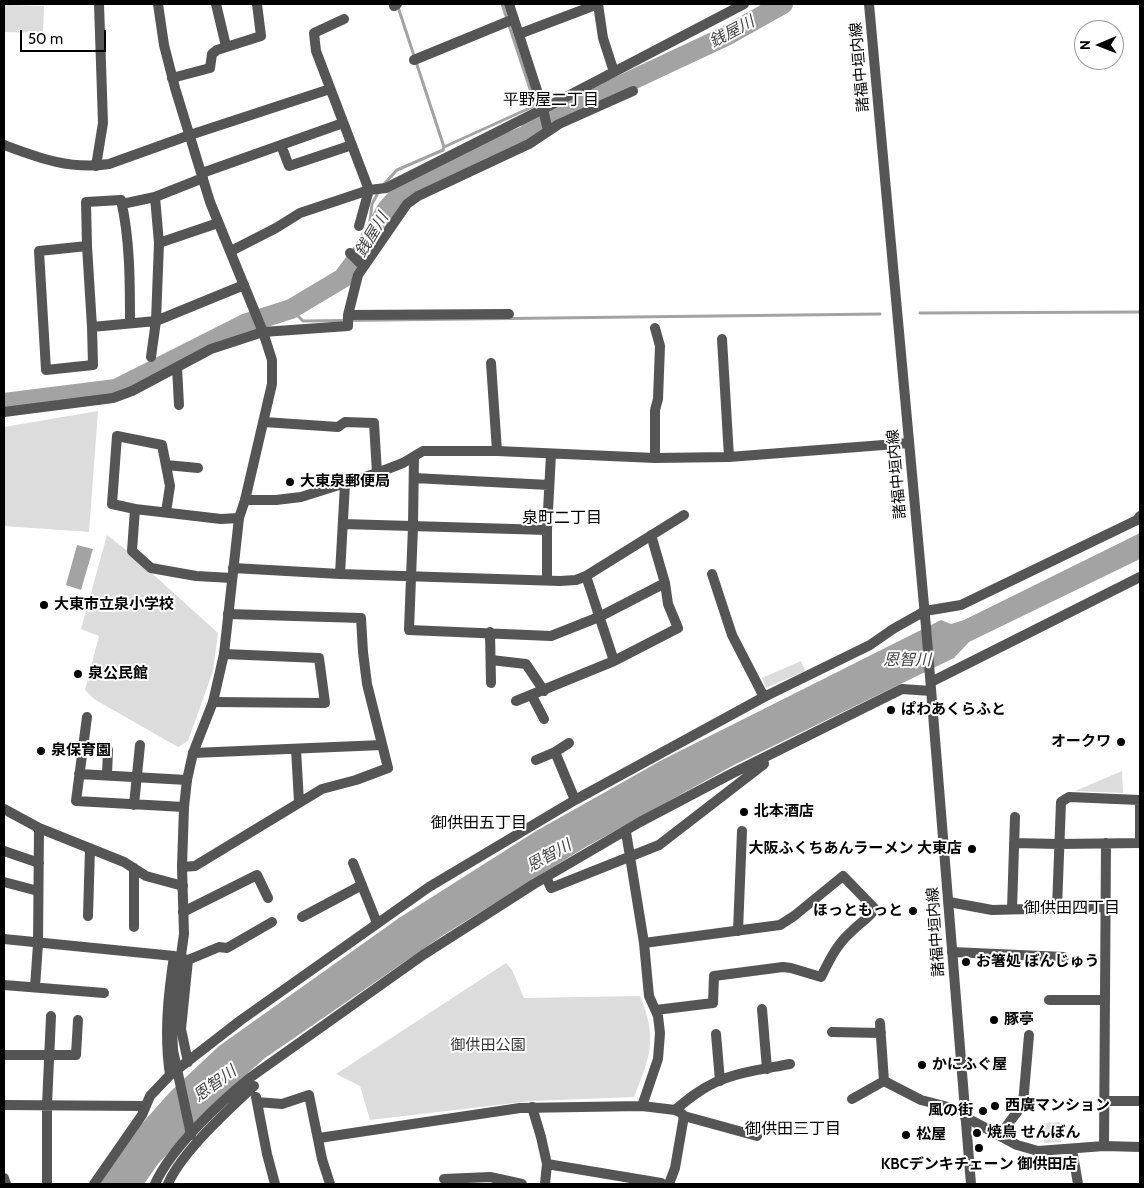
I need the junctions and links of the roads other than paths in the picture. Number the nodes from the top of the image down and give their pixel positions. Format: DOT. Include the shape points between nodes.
graph roads {
  1 [pos="99,4"];
  2 [pos="158,4"];
  3 [pos="216,4"];
  4 [pos="257,4"];
  5 [pos="510,4"];
  6 [pos="598,4"];
  7 [pos="744,4"];
  8 [pos="869,4"];
  9 [pos="344,18"];
  10 [pos="510,20"];
  11 [pos="519,34"];
  12 [pos="226,46"];
  13 [pos="416,59"];
  14 [pos="614,72"];
  15 [pos="172,78"];
  16 [pos="330,89"];
  17 [pos="633,91"];
  18 [pos="543,109"];
  19 [pos="343,123"];
  20 [pos="548,131"];
  21 [pos="190,135"];
  22 [pos="4,145"];
  23 [pos="281,145"];
  24 [pos="352,145"];
  25 [pos="96,166"];
  26 [pos="202,176"];
  27 [pos="377,189"];
  28 [pos="155,197"];
  29 [pos="122,204"];
  30 [pos="218,223"];
  31 [pos="359,226"];
  32 [pos="159,243"];
  33 [pos="87,246"];
  34 [pos="231,251"];
  35 [pos="350,253"];
  36 [pos="363,266"];
  37 [pos="244,285"];
  38 [pos="509,314"];
  39 [pos="348,320"];
  40 [pos="156,321"];
  41 [pos="130,323"];
  42 [pos="92,327"];
  43 [pos="656,328"];
  44 [pos="263,332"];
  45 [pos="722,339"];
  46 [pos="151,357"];
  47 [pos="491,363"];
  48 [pos="177,367"];
  49 [pos="179,405"];
  50 [pos="4,412"];
  51 [pos="264,422"];
  52 [pos="909,442"];
  53 [pos="497,451"];
  54 [pos="551,454"];
  55 [pos="414,456"];
  56 [pos="655,458"];
  57 [pos="729,458"];
  58 [pos="166,465"];
  59 [pos="198,468"];
  60 [pos="377,473"];
  61 [pos="414,478"];
  62 [pos="345,484"];
  63 [pos="549,485"];
  64 [pos="245,500"];
  65 [pos="135,509"];
  66 [pos="166,512"];
  67 [pos="684,515"];
  68 [pos="239,518"];
  69 [pos="1139,518"];
  70 [pos="343,524"];
  71 [pos="413,526"];
  72 [pos="547,530"];
  73 [pos="651,535"];
  74 [pos="232,573"];
  75 [pos="340,574"];
  76 [pos="712,574"];
  77 [pos="411,576"];
  78 [pos="586,576"];
  79 [pos="1140,577"];
  80 [pos="547,580"];
  81 [pos="666,583"];
  82 [pos="925,611"];
  83 [pos="228,614"];
  84 [pos="599,618"];
  85 [pos="490,632"];
  86 [pos="224,654"];
  87 [pos="490,660"];
  88 [pos="614,661"];
  89 [pos="491,683"];
  90 [pos="931,683"];
  91 [pos="544,691"];
  92 [pos="532,696"];
  93 [pos="764,697"];
  94 [pos="516,701"];
  95 [pos="213,702"];
  96 [pos="87,717"];
  97 [pos="544,719"];
  98 [pos="569,743"];
  99 [pos="382,744"];
  100 [pos="140,745"];
  101 [pos="296,749"];
  102 [pos="108,750"];
  103 [pos="555,752"];
  104 [pos="193,753"];
  105 [pos="763,758"];
  106 [pos="536,760"];
  107 [pos="79,774"];
  108 [pos="107,775"];
  109 [pos="137,777"];
  110 [pos="187,780"];
  111 [pos="575,800"];
  112 [pos="1140,800"];
  113 [pos="299,802"];
  114 [pos="134,805"];
  115 [pos="184,807"];
  116 [pos="4,809"];
  117 [pos="1015,817"];
  118 [pos="39,828"];
  119 [pos="742,831"];
  120 [pos="626,832"];
  121 [pos="1140,842"];
  122 [pos="1014,843"];
  123 [pos="1106,843"];
  124 [pos="1059,844"];
  125 [pos="90,848"];
  126 [pos="4,851"];
  127 [pos="630,858"];
  128 [pos="39,863"];
  129 [pos="353,863"];
  130 [pos="182,867"];
  131 [pos="134,868"];
  132 [pos="546,877"];
  133 [pos="4,882"];
  134 [pos="183,886"];
  135 [pos="362,886"];
  136 [pos="38,891"];
  137 [pos="268,898"];
  138 [pos="949,902"];
  139 [pos="1106,907"];
  140 [pos="1057,908"];
  141 [pos="1012,909"];
  142 [pos="183,912"];
  143 [pos="88,916"];
  144 [pos="302,917"];
  145 [pos="272,922"];
  146 [pos="376,924"];
  147 [pos="134,927"];
  148 [pos="738,930"];
  149 [pos="4,939"];
  150 [pos="644,943"];
  151 [pos="38,944"];
  152 [pos="952,952"];
  153 [pos="1064,957"];
  154 [pos="181,958"];
  155 [pos="4,985"];
  156 [pos="35,987"];
  157 [pos="104,993"];
  158 [pos="1049,1000"];
  159 [pos="1105,1000"];
  160 [pos="762,1009"];
  161 [pos="656,1010"];
  162 [pos="51,1016"];
  163 [pos="78,1020"];
  164 [pos="832,1032"];
  165 [pos="716,1034"];
  166 [pos="1029,1035"];
  167 [pos="4,1055"];
  168 [pos="49,1055"];
  169 [pos="188,1062"];
  170 [pos="790,1064"];
  171 [pos="767,1068"];
  172 [pos="170,1075"];
  173 [pos="884,1080"];
  174 [pos="252,1081"];
  175 [pos="720,1081"];
  176 [pos="852,1099"];
  177 [pos="1140,1100"];
  178 [pos="1105,1101"];
  179 [pos="258,1102"];
  180 [pos="4,1105"];
  181 [pos="47,1105"];
  182 [pos="145,1106"];
  183 [pos="642,1106"];
  184 [pos="532,1107"];
  185 [pos="680,1113"];
  186 [pos="964,1114"];
  187 [pos="191,1135"];
  188 [pos="1000,1135"];
  189 [pos="757,1136"];
  190 [pos="318,1138"];
  191 [pos="1104,1146"];
  192 [pos="1140,1147"];
  193 [pos="1072,1149"];
  194 [pos="547,1164"];
  195 [pos="4,1178"];
  196 [pos="444,1179"];
  197 [pos="501,1182"];
  198 [pos="6,1184"];
  199 [pos="47,1184"];
  200 [pos="94,1184"];
  201 [pos="155,1184"];
  202 [pos="168,1184"];
  203 [pos="275,1184"];
  204 [pos="330,1184"];
  205 [pos="522,1184"];
  206 [pos="545,1184"];
  207 [pos="661,1184"];
  208 [pos="669,1184"];
  209 [pos="971,1184"];
  210 [pos="1078,1184"];
  1 -- 25 [label="street" via="103,124"];
  2 -- 15 [label="street"];
  3 -- 12 [label="street"];
  4 -- 12 [label="street" via="261,36"];
  5 -- 10 [label="street"];
  6 -- 11 [label="street"];
  6 -- 14 [label="street" via="603,38"];
  7 -- 14 [label="street"];
  8 -- 52 [label="street, 諸福中垣内線"];
  9 -- 16 [label="street" via="314,33 316,51"];
  10 -- 11 [label="street"];
  10 -- 13 [label="street"];
  11 -- 18 [label="street"];
  12 -- 15 [label="street" via="212,54 210,68"];
  14 -- 18 [label="street"];
  15 -- 21 [label="street"];
  16 -- 19 [label="street"];
  16 -- 21 [label="street"];
  17 -- 20 [label="street"];
  18 -- 20 [label="street"];
  18 -- 27 [label="street"];
  19 -- 23 [label="street"];
  19 -- 24 [label="street"];
  20 -- 36 [label="street" via="529,144 407,204"];
  21 -- 25 [label="street"];
  21 -- 26 [label="street"];
  22 -- 25 [label="street" via="63,164"];
  23 -- 24 [label="street" via="289,166"];
  23 -- 26 [label="street"];
  24 -- 27 [label="street"];
  26 -- 28 [label="street"];
  26 -- 30 [label="street"];
  27 -- 31 [label="street"];
  27 -- 34 [label="street" via="300,213"];
  28 -- 29 [label="street"];
  28 -- 32 [label="street"];
  29 -- 33 [label="street" via="121,200 86,202"];
  29 -- 41 [label="street" via="130,280"];
  30 -- 32 [label="street"];
  30 -- 34 [label="street"];
  32 -- 40 [label="street"];
  33 -- 42 [label="street"];
  33 -- 42 [label="street" via="39,251 46,370 93,365"];
  34 -- 37 [label="street"];
  35 -- 36 [label="street"];
  36 -- 39 [label="street"];
  37 -- 40 [label="street"];
  37 -- 44 [label="street"];
  38 -- 39 [label="street"];
  39 -- 44 [label="street"];
  40 -- 41 [label="street"];
  40 -- 46 [label="street"];
  41 -- 42 [label="street"];
  43 -- 56 [label="street" via="660,346"];
  44 -- 48 [label="street" via="211,349"];
  44 -- 51 [label="street" via="272,360 272,384"];
  45 -- 57 [label="street"];
  47 -- 53 [label="street"];
  48 -- 49 [label="street"];
  48 -- 50 [label="street" via="113,398"];
  51 -- 60 [label="street" via="338,427 344,422 374,423"];
  51 -- 64 [label="street"];
  52 -- 57 [label="street"];
  52 -- 82 [label="street, 諸福中垣内線"];
  53 -- 54 [label="street"];
  53 -- 55 [label="street" via="423,451"];
  54 -- 56 [label="street"];
  54 -- 63 [label="street"];
  55 -- 60 [label="street" via="403,464"];
  55 -- 61 [label="street"];
  56 -- 57 [label="street"];
  58 -- 59 [label="street"];
  58 -- 65 [label="street" via="162,445 117,436 112,504"];
  58 -- 66 [label="street" via="170,486"];
  60 -- 62 [label="street"];
  61 -- 63 [label="street"];
  61 -- 71 [label="street"];
  62 -- 64 [label="street" via="301,497"];
  62 -- 70 [label="street"];
  63 -- 72 [label="street"];
  64 -- 68 [label="street"];
  65 -- 66 [label="street"];
  65 -- 74 [label="street" via="132,552 151,568 196,576"];
  66 -- 68 [label="street"];
  67 -- 73 [label="street"];
  68 -- 74 [label="street"];
  69 -- 82 [label="street" via="961,605"];
  70 -- 71 [label="street"];
  70 -- 75 [label="street"];
  71 -- 72 [label="street"];
  71 -- 77 [label="street"];
  72 -- 80 [label="street"];
  73 -- 78 [label="street"];
  73 -- 81 [label="street"];
  74 -- 75 [label="street"];
  74 -- 83 [label="street"];
  75 -- 77 [label="street"];
  76 -- 93 [label="street" via="732,634"];
  77 -- 80 [label="street"];
  77 -- 85 [label="street" via="409,630"];
  78 -- 80 [label="street" via="576,580"];
  78 -- 84 [label="street"];
  79 -- 90 [label="street"];
  81 -- 84 [label="street"];
  81 -- 88 [label="street" via="668,604 678,628"];
  82 -- 90 [label="street, 諸福中垣内線"];
  82 -- 93 [label="street" via="870,645"];
  83 -- 86 [label="street"];
  83 -- 99 [label="street" via="361,618 367,684"];
  84 -- 85 [label="street" via="551,636"];
  84 -- 88 [label="street"];
  85 -- 87 [label="street"];
  86 -- 95 [label="street"];
  86 -- 95 [label="street" via="319,658 325,703"];
  87 -- 89 [label="street"];
  87 -- 91 [label="street" via="526,664"];
  88 -- 91 [label="street"];
  90 -- 105 [label="street" via="902,690"];
  90 -- 138 [label="street, 諸福中垣内線"];
  91 -- 92 [label="street"];
  92 -- 94 [label="street"];
  92 -- 97 [label="street"];
  93 -- 111 [label="street"];
  95 -- 104 [label="street"];
  96 -- 107 [label="street"];
  98 -- 103 [label="street"];
  99 -- 101 [label="street"];
  99 -- 113 [label="street" via="388,768 322,789"];
  100 -- 109 [label="street"];
  101 -- 104 [label="street"];
  101 -- 113 [label="street"];
  102 -- 108 [label="street"];
  103 -- 106 [label="street"];
  103 -- 111 [label="street"];
  104 -- 110 [label="street"];
  105 -- 120 [label="street"];
  105 -- 127 [label="street" via="764,764 659,846"];
  107 -- 108 [label="street"];
  107 -- 114 [label="street" via="76,801"];
  108 -- 109 [label="street"];
  109 -- 110 [label="street"];
  109 -- 114 [label="street"];
  110 -- 115 [label="street"];
  111 -- 146 [label="street" via="429,887"];
  112 -- 121 [label="street"];
  112 -- 124 [label="street" via="1068,797 1061,802"];
  113 -- 130 [label="street" via="195,866"];
  114 -- 115 [label="street"];
  115 -- 130 [label="street"];
  116 -- 118 [label="street"];
  117 -- 122 [label="street"];
  118 -- 125 [label="street"];
  118 -- 128 [label="street"];
  119 -- 148 [label="street"];
  120 -- 127 [label="street"];
  120 -- 132 [label="street"];
  121 -- 123 [label="street"];
  122 -- 124 [label="street"];
  122 -- 141 [label="street"];
  123 -- 124 [label="street"];
  123 -- 139 [label="street"];
  124 -- 140 [label="street"];
  125 -- 131 [label="street"];
  125 -- 143 [label="street"];
  126 -- 128 [label="street"];
  127 -- 132 [label="street" via="551,888"];
  127 -- 150 [label="street"];
  128 -- 136 [label="street"];
  129 -- 135 [label="street"];
  130 -- 134 [label="street"];
  131 -- 134 [label="street" via="146,876"];
  131 -- 147 [label="street"];
  132 -- 174 [label="street" via="423,955"];
  133 -- 136 [label="street"];
  134 -- 142 [label="street"];
  135 -- 144 [label="street"];
  135 -- 146 [label="street"];
  136 -- 151 [label="street"];
  137 -- 142 [label="street" via="256,875"];
  138 -- 141 [label="street" via="992,910"];
  138 -- 152 [label="street, 諸福中垣内線"];
  139 -- 140 [label="street"];
  139 -- 159 [label="street"];
  140 -- 141 [label="street"];
  142 -- 154 [label="street"];
  145 -- 154 [label="street" via="226,948 218,946"];
  146 -- 169 [label="street"];
  148 -- 150 [label="street"];
  148 -- 161 [label="street" via="780,925 844,876 875,909 836,948 821,977 783,967 714,976 713,1003"];
  149 -- 151 [label="street"];
  150 -- 161 [label="street" via="649,996"];
  151 -- 154 [label="street"];
  151 -- 156 [label="street"];
  152 -- 153 [label="street"];
  152 -- 186 [label="street, 諸福中垣内線"];
  154 -- 169 [label="street" via="181,1029"];
  154 -- 172 [label="street" via="167,1008 166,1048"];
  154 -- 187 [label="street, bridge" via="172,1027 173,1050"];
  155 -- 156 [label="street"];
  156 -- 157 [label="street"];
  158 -- 159 [label="street"];
  159 -- 178 [label="street"];
  160 -- 171 [label="street"];
  161 -- 183 [label="street" via="660,1033 658,1059"];
  162 -- 168 [label="street"];
  163 -- 168 [label="street" via="76,1055"];
  164 -- 173 [label="street" via="880,1028"];
  165 -- 175 [label="street"];
  166 -- 188 [label="street" via="1023,1104"];
  167 -- 168 [label="street"];
  168 -- 181 [label="street"];
  169 -- 172 [label="street"];
  170 -- 171 [label="street"];
  171 -- 175 [label="street"];
  172 -- 182 [label="street"];
  173 -- 176 [label="street"];
  173 -- 186 [label="street" via="921,1100"];
  174 -- 179 [label="street"];
  174 -- 187 [label="street" via="228,1096"];
  174 -- 202 [label="street" via="196,1144"];
  175 -- 185 [label="street" via="692,1096"];
  177 -- 178 [label="street"];
  178 -- 191 [label="street"];
  179 -- 190 [label="street" via="282,1104 309,1095"];
  179 -- 203 [label="street"];
  180 -- 181 [label="street"];
  181 -- 182 [label="street"];
  181 -- 199 [label="street"];
  182 -- 200 [label="street"];
  183 -- 184 [label="street"];
  183 -- 185 [label="street"];
  184 -- 190 [label="street"];
  184 -- 194 [label="street"];
  185 -- 189 [label="street"];
  185 -- 208 [label="street"];
  186 -- 188 [label="street"];
  186 -- 209 [label="street, 諸福中垣内線"];
  187 -- 201 [label="street"];
  188 -- 193 [label="street" via="1038,1151"];
  190 -- 204 [label="street"];
  191 -- 192 [label="street"];
  191 -- 193 [label="street"];
  193 -- 210 [label="street"];
  194 -- 206 [label="street"];
  194 -- 207 [label="street"];
  195 -- 198 [label="street"];
  196 -- 197 [label="street" via="490,1177"];
  197 -- 205 [label="street"];
}
